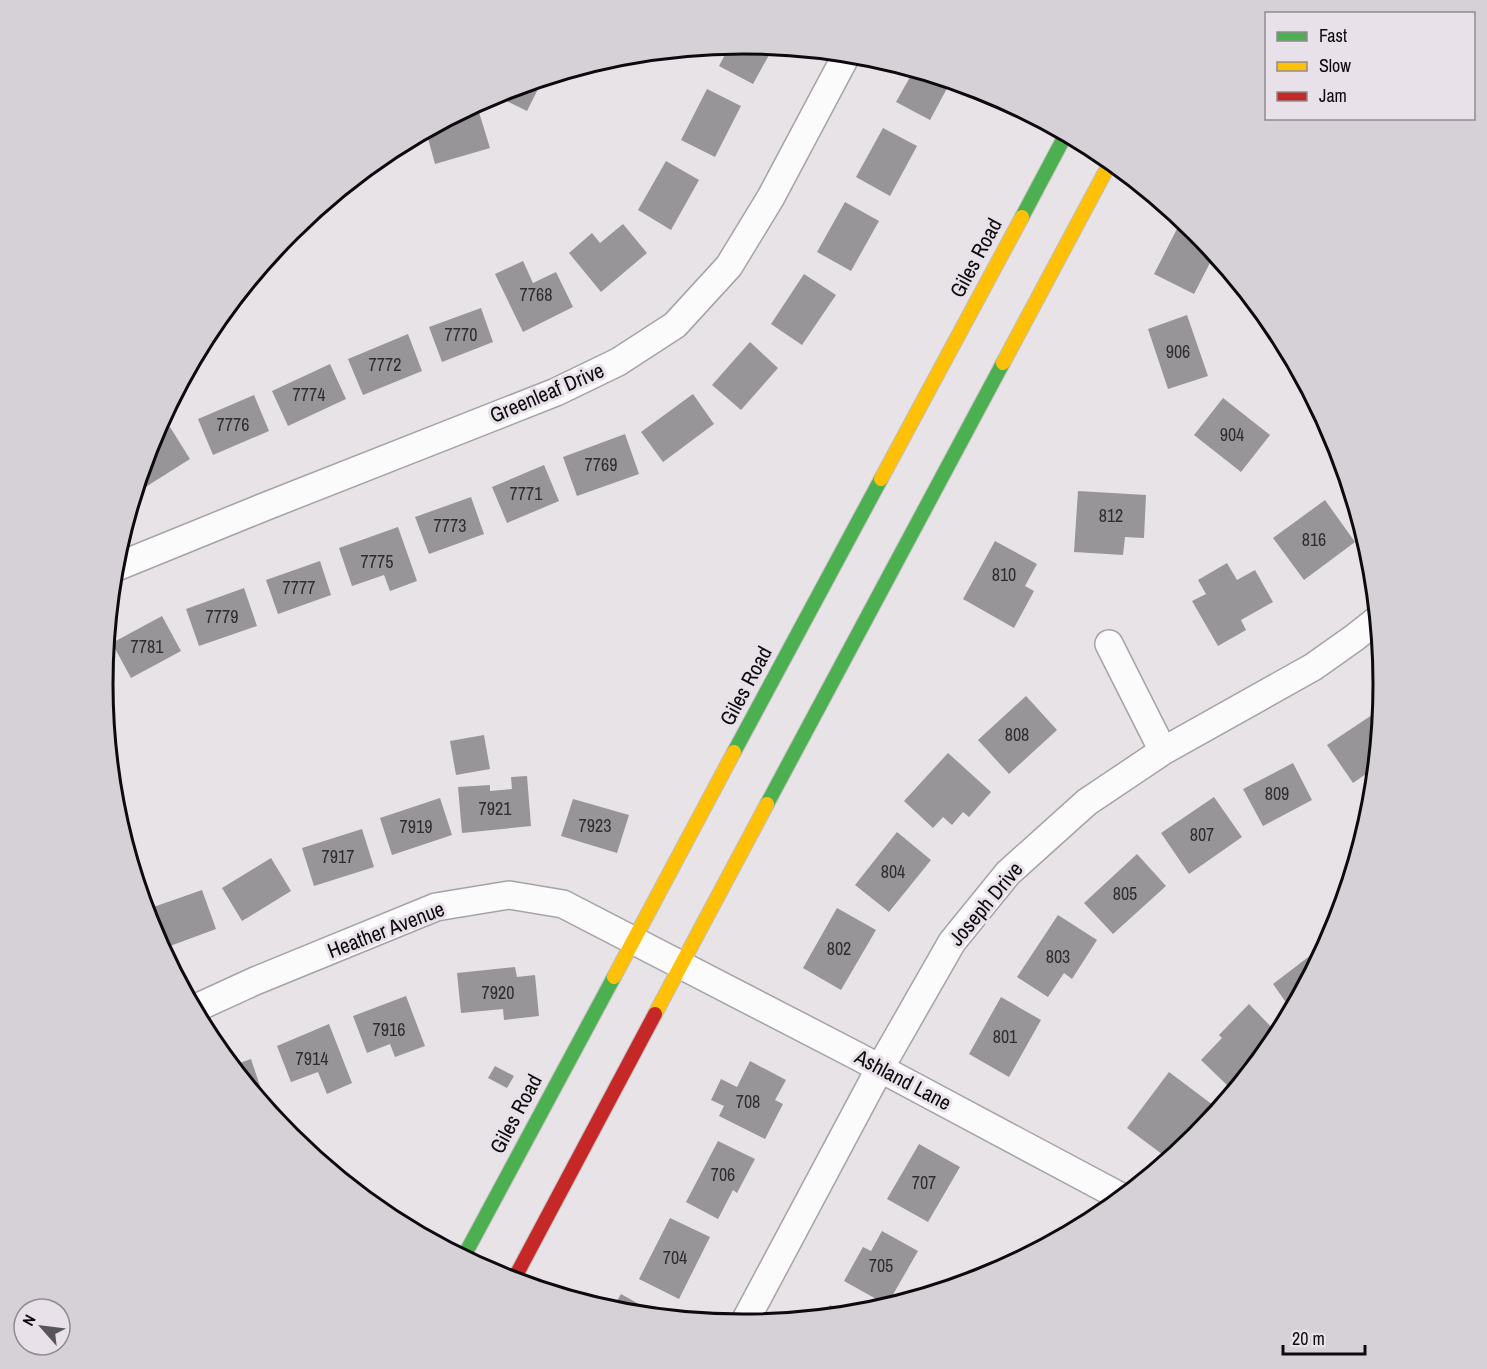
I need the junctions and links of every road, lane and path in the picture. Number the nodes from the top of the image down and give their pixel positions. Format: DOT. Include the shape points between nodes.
graph roads {
  1 [pos="843,62"];
  2 [pos="1063,140"];
  3 [pos="1107,169"];
  4 [pos="125,564"];
  5 [pos="1371,624"];
  6 [pos="1109,644"];
  7 [pos="1163,751"];
  8 [pos="634,940"];
  9 [pos="681,965"];
  10 [pos="201,1006"];
  11 [pos="880,1068"];
  12 [pos="1115,1194"];
  13 [pos="467,1251"];
  14 [pos="517,1273"];
  15 [pos="749,1315"];
  1 -- 4 [label="street, Greenleaf Drive" via="771,197 729,266 675,325 618,362 556,392"];
  2 -- 8 [label="main road, Giles Road"];
  3 -- 9 [label="main road"];
  5 -- 7 [label="street, Joseph Drive" via="1313,667"];
  6 -- 7 [label="street"];
  7 -- 11 [label="street, Joseph Drive" via="1087,802 1008,873 952,942"];
  8 -- 9 [label="street, Heather Avenue"];
  8 -- 10 [label="street, Heather Avenue" via="563,904 509,895 436,907"];
  8 -- 13 [label="main road, Giles Road"];
  9 -- 11 [label="street, Ashland Lane"];
  9 -- 14 [label="main road"];
  11 -- 12 [label="street, Ashland Lane"];
  11 -- 15 [label="street, Joseph Drive"];
}
